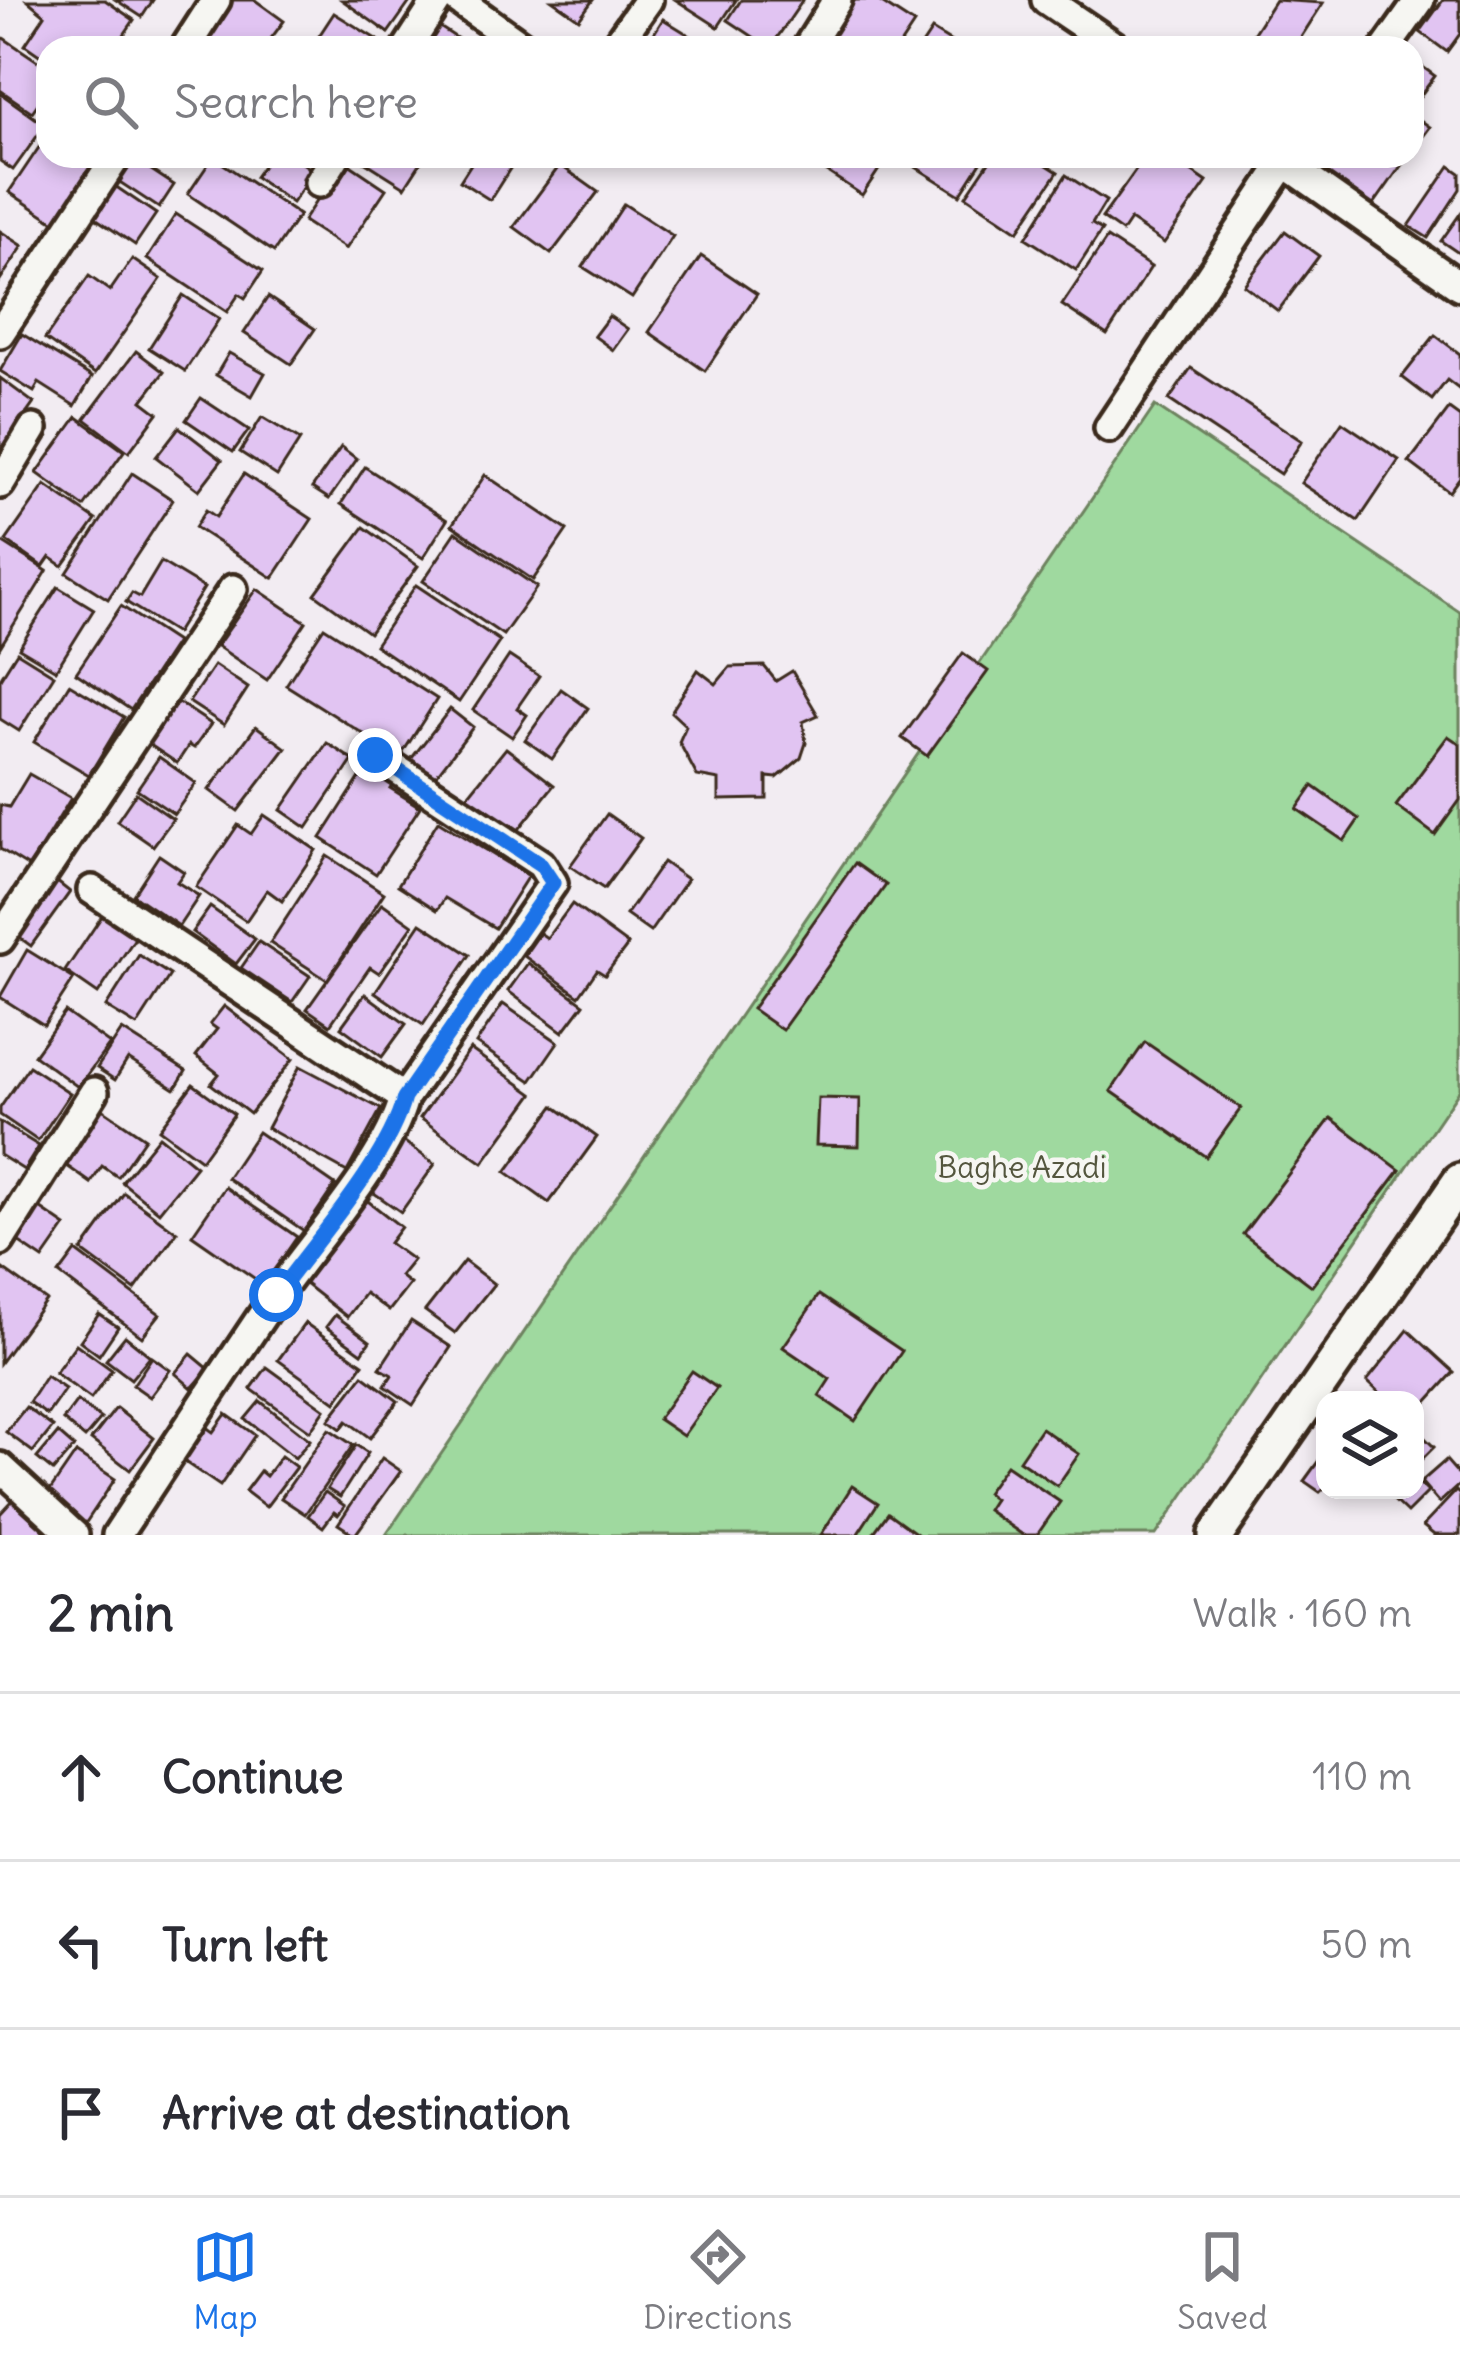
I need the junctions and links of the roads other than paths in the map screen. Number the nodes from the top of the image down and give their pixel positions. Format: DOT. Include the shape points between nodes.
graph roads {
  1 [pos="216,0"];
  2 [pos="438,0"];
  3 [pos="458,0"];
  4 [pos="648,0"];
  5 [pos="837,0"];
  6 [pos="1046,0"];
  7 [pos="1420,0"];
  8 [pos="193,36"];
  9 [pos="415,36"];
  10 [pos="508,36"];
  11 [pos="622,36"];
  12 [pos="814,36"];
  13 [pos="1099,36"];
  14 [pos="1394,36"];
  15 [pos="109,168"];
  16 [pos="328,168"];
  17 [pos="1289,168"];
  18 [pos="1301,168"];
  19 [pos="319,183"];
  20 [pos="1460,286"];
  21 [pos="0,333"];
  22 [pos="1109,428"];
  23 [pos="33,429"];
  24 [pos="0,484"];
  25 [pos="233,589"];
  26 [pos="375,755"];
  27 [pos="92,890"];
  28 [pos="0,939"];
  29 [pos="94,1093"];
  30 [pos="404,1098"];
  31 [pos="1460,1180"];
  32 [pos="0,1241"];
  33 [pos="0,1467"];
  34 [pos="74,1535"];
  35 [pos="117,1535"];
  36 [pos="1216,1535"];
  1 -- 8 [label="street"];
  2 -- 9 [label="street"];
  3 -- 10 [label="street"];
  4 -- 11 [label="street"];
  5 -- 12 [label="street"];
  6 -- 13 [label="street"];
  7 -- 14 [label="street"];
  15 -- 21 [label="street"];
  16 -- 19 [label="street"];
  17 -- 22 [label="street"];
  18 -- 20 [label="street"];
  23 -- 24 [label="street"];
  25 -- 28 [label="street"];
  26 -- 30 [label="street" via="541,865 553,883"];
  27 -- 30 [label="street"];
  29 -- 32 [label="street"];
  30 -- 35 [label="street" via="356,1186"];
  31 -- 36 [label="street"];
  33 -- 34 [label="street"];
}
